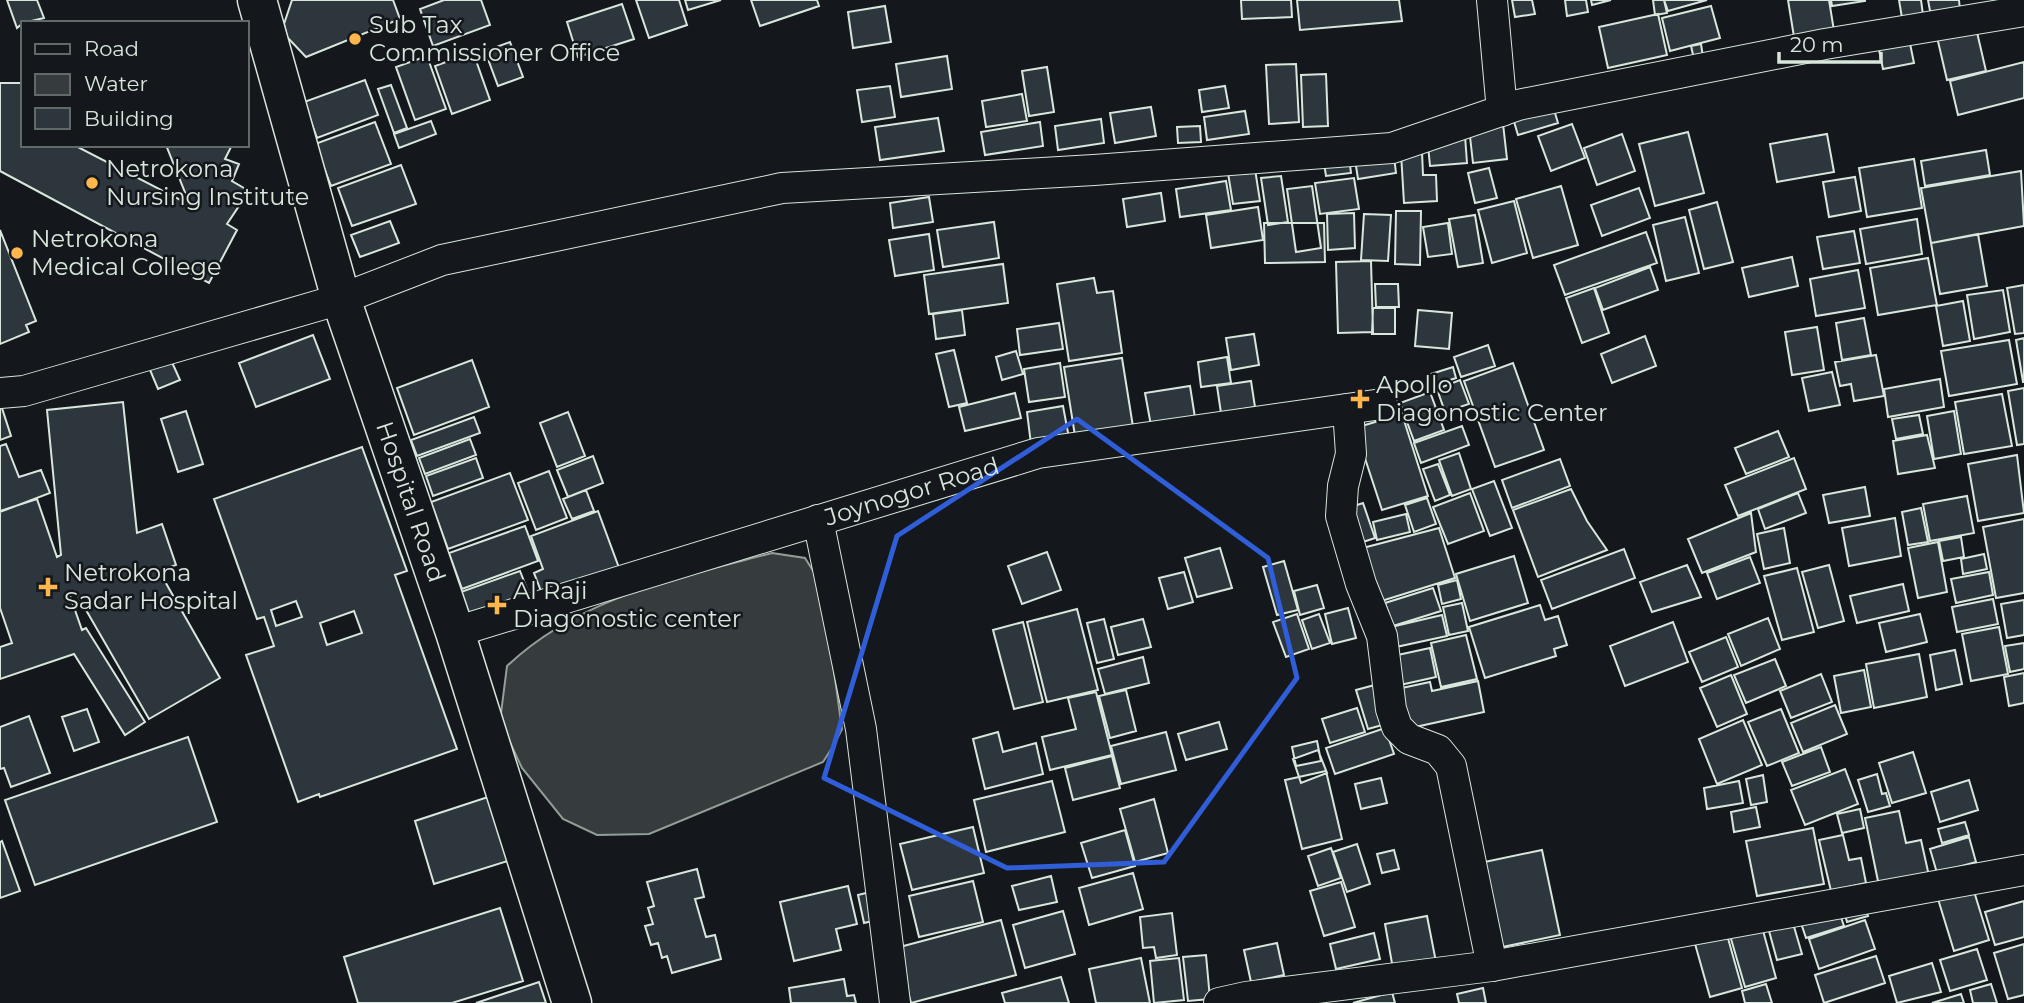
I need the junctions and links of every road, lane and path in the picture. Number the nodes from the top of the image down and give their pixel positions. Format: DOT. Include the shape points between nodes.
graph roads {
  1 [pos="257,0"];
  2 [pos="1492,0"];
  3 [pos="2024,11"];
  4 [pos="1502,111"];
  5 [pos="341,299"];
  6 [pos="0,393"];
  7 [pos="1381,404"];
  8 [pos="1348,409"];
  9 [pos="818,520"];
  10 [pos="455,632"];
  11 [pos="2024,870"];
  12 [pos="1492,966"];
  13 [pos="572,1003"];
  14 [pos="895,1003"];
  15 [pos="1219,1003"];
  1 -- 5 [label="street, Hospital Road"];
  2 -- 4 [label="street"];
  3 -- 4 [label="street" via="1825,44"];
  4 -- 5 [label="street" via="1392,148 782,188 442,260"];
  5 -- 6 [label="street" via="50,384"];
  5 -- 10 [label="street, Hospital Road"];
  7 -- 8 [label="street, Joynogor Road"];
  8 -- 9 [label="street, Joynogor Road" via="1038,453"];
  8 -- 12 [label="street" via="1351,454 1341,516 1360,584 1382,636 1397,727 1409,739 1438,750 1451,766"];
  9 -- 10 [label="street, Joynogor Road"];
  9 -- 14 [label="street" via="861,729"];
  10 -- 13 [label="street, Hospital Road"];
  11 -- 12 [label="street"];
  12 -- 15 [label="street"];
}
